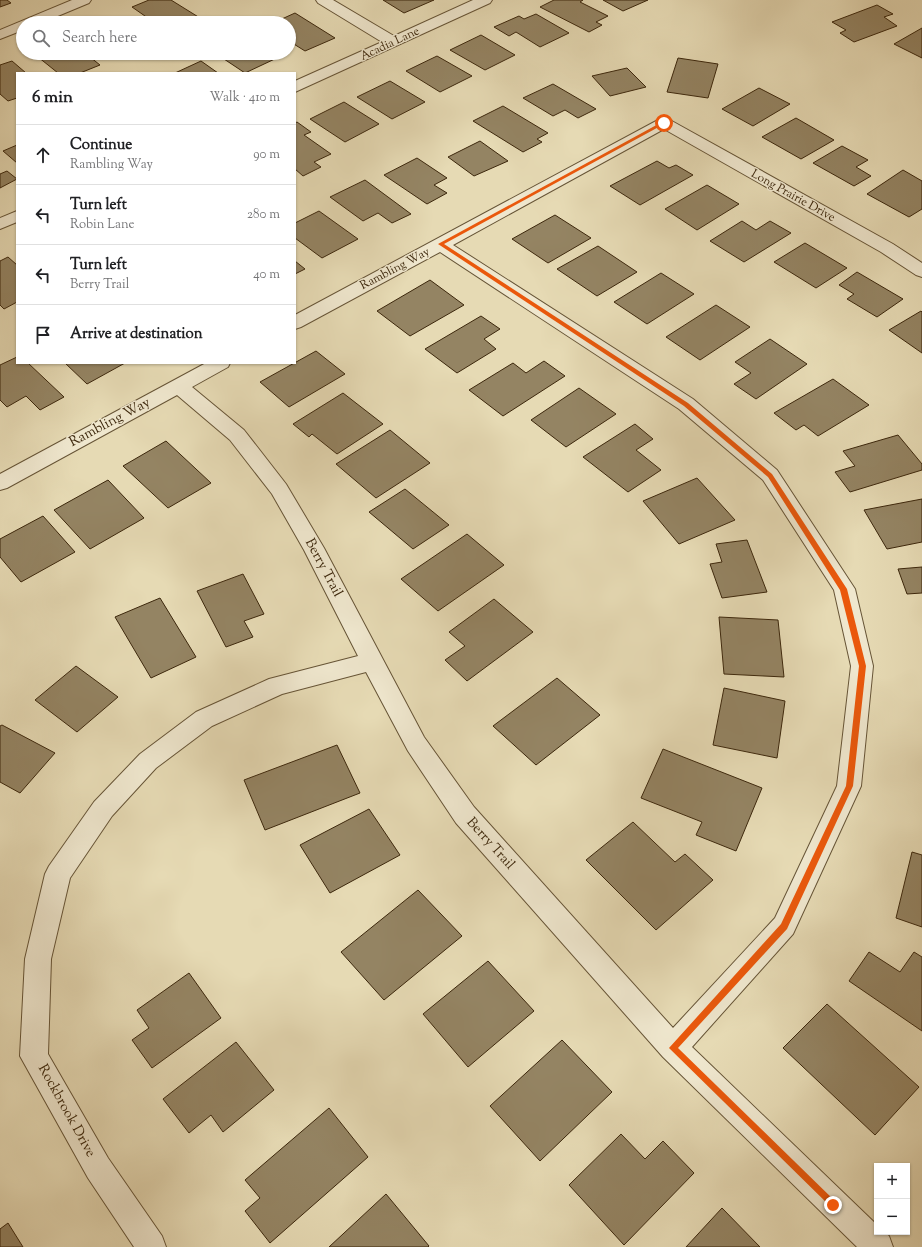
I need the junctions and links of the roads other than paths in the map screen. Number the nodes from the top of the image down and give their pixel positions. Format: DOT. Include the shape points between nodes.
graph roads {
  1 [pos="84,0"];
  2 [pos="323,0"];
  3 [pos="485,0"];
  4 [pos="46,16"];
  5 [pos="16,28"];
  6 [pos="0,35"];
  7 [pos="393,42"];
  8 [pos="296,88"];
  9 [pos="664,123"];
  10 [pos="16,216"];
  11 [pos="0,224"];
  12 [pos="440,244"];
  13 [pos="922,271"];
  14 [pos="296,322"];
  15 [pos="219,364"];
  16 [pos="178,386"];
  17 [pos="0,483"];
  18 [pos="372,661"];
  19 [pos="673,1048"];
  20 [pos="151,1247"];
  21 [pos="878,1247"];
  1 -- 4 [label="street"];
  2 -- 7 [label="street"];
  3 -- 7 [label="street, Acadia Lane"];
  5 -- 6 [label="street"];
  7 -- 8 [label="street, Acadia Lane"];
  9 -- 12 [label="street, Rambling Way"];
  9 -- 13 [label="street, Long Prairie Drive" via="887,248"];
  10 -- 11 [label="street"];
  12 -- 14 [label="street, Rambling Way"];
  12 -- 19 [label="street" via="686,404 770,475 844,589 862,666 849,786 784,926"];
  15 -- 16 [label="street, Rambling Way"];
  16 -- 17 [label="street, Rambling Way"];
  16 -- 18 [label="street, Berry Trail" via="237,435 279,489"];
  18 -- 19 [label="street, Berry Trail" via="416,744 465,815"];
  18 -- 20 [label="street, Rockbrook Drive" via="277,686 204,720 148,761 128,782 103,809 58,874 38,959 34,1056 98,1168"];
  19 -- 21 [label="street, Berry Trail"];
}
